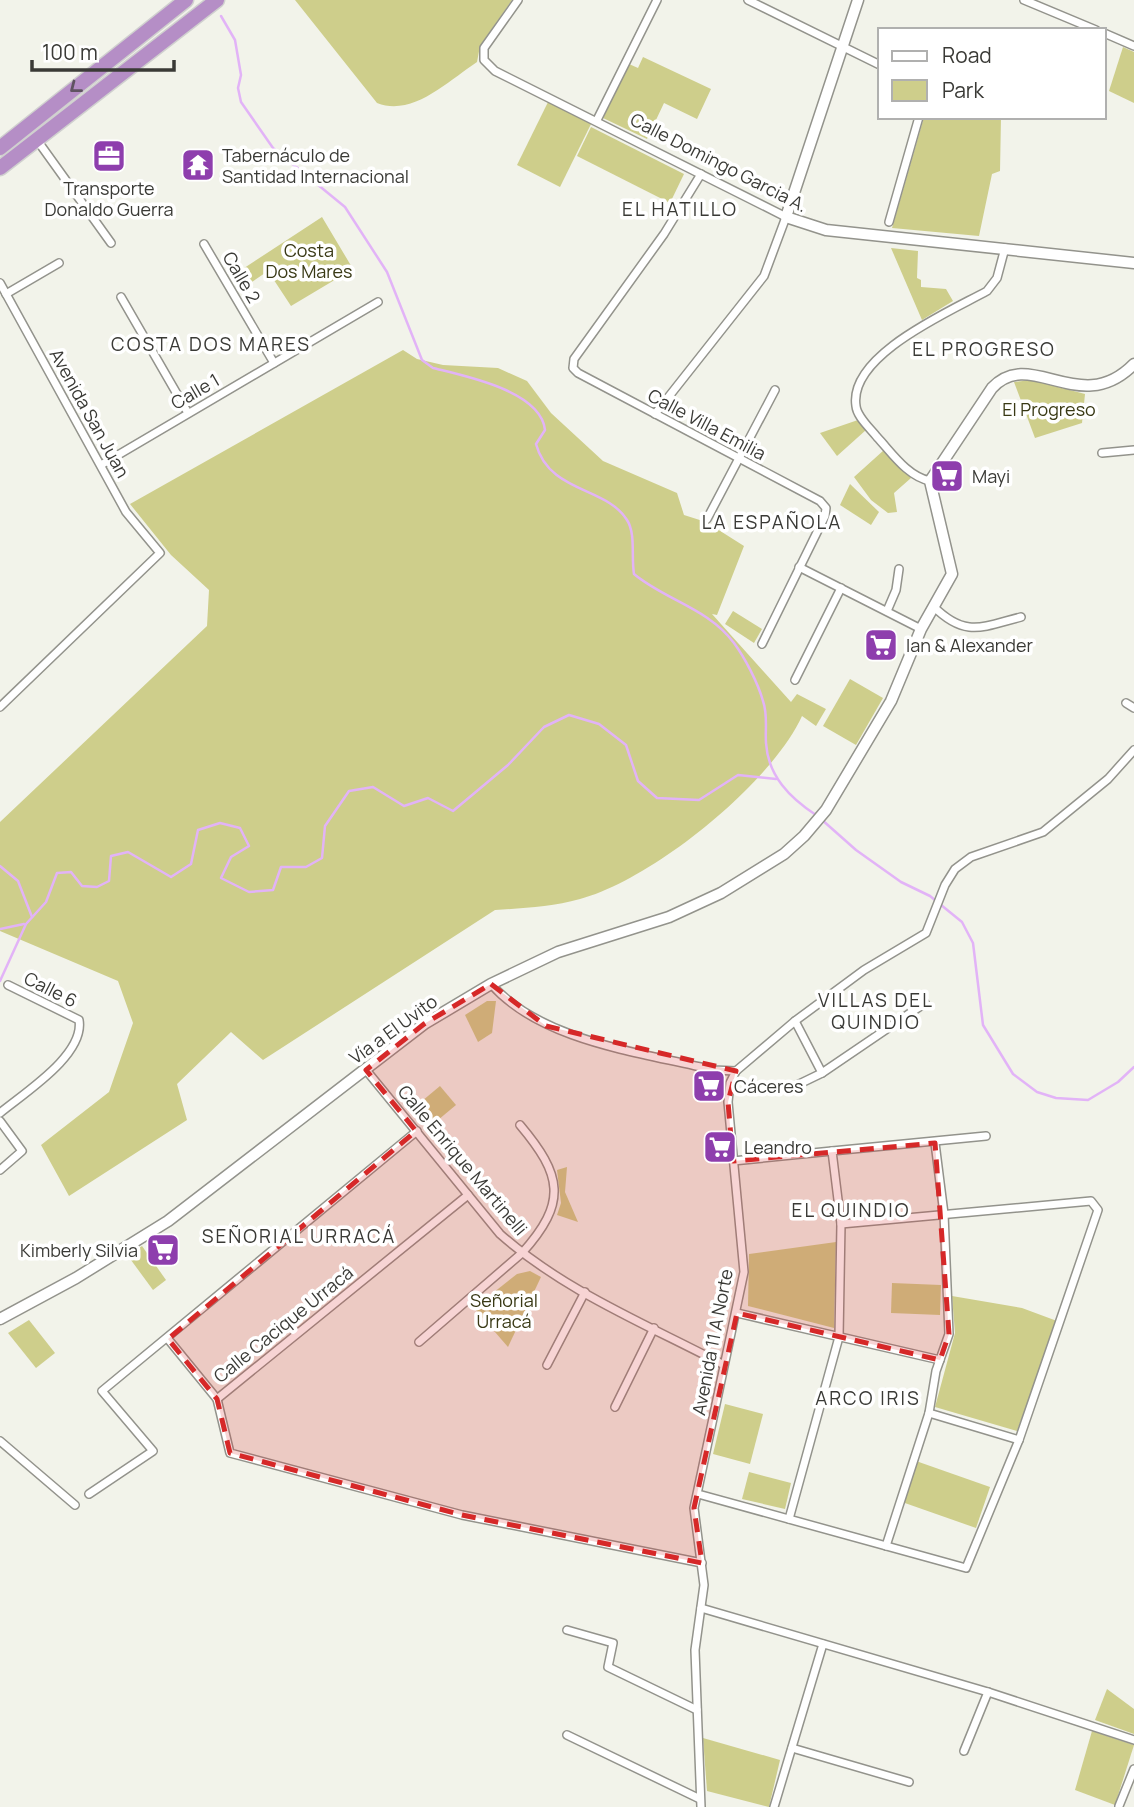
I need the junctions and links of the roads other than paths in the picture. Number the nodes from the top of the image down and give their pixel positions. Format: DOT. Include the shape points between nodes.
graph roads {
  1 [pos="186,0"];
  2 [pos="217,0"];
  3 [pos="518,0"];
  4 [pos="657,0"];
  5 [pos="748,0"];
  6 [pos="858,0"];
  7 [pos="1024,0"];
  8 [pos="1091,28"];
  9 [pos="1106,34"];
  10 [pos="1134,46"];
  11 [pos="843,47"];
  12 [pos="878,64"];
  13 [pos="77,107"];
  14 [pos="918,119"];
  15 [pos="597,120"];
  16 [pos="36,140"];
  17 [pos="0,150"];
  18 [pos="0,168"];
  19 [pos="701,174"];
  20 [pos="786,217"];
  21 [pos="889,222"];
  22 [pos="111,243"];
  23 [pos="204,244"];
  24 [pos="1005,248"];
  25 [pos="1134,262"];
  26 [pos="59,263"];
  27 [pos="0,283"];
  28 [pos="6,294"];
  29 [pos="121,297"];
  30 [pos="378,302"];
  31 [pos="274,363"];
  32 [pos="1134,364"];
  33 [pos="775,390"];
  34 [pos="188,413"];
  35 [pos="655,414"];
  36 [pos="1134,450"];
  37 [pos="1102,453"];
  38 [pos="737,459"];
  39 [pos="101,465"];
  40 [pos="930,481"];
  41 [pos="707,519"];
  42 [pos="799,567"];
  43 [pos="899,569"];
  44 [pos="841,588"];
  45 [pos="933,606"];
  46 [pos="887,611"];
  47 [pos="1021,617"];
  48 [pos="921,629"];
  49 [pos="762,644"];
  50 [pos="795,680"];
  51 [pos="1126,703"];
  52 [pos="0,707"];
  53 [pos="1134,708"];
  54 [pos="1134,750"];
  55 [pos="491,984"];
  56 [pos="8,985"];
  57 [pos="925,1003"];
  58 [pos="794,1021"];
  59 [pos="366,1070"];
  60 [pos="736,1071"];
  61 [pos="822,1073"];
  62 [pos="793,1087"];
  63 [pos="0,1113"];
  64 [pos="0,1121"];
  65 [pos="520,1125"];
  66 [pos="417,1131"];
  67 [pos="986,1136"];
  68 [pos="936,1143"];
  69 [pos="832,1151"];
  70 [pos="733,1161"];
  71 [pos="0,1170"];
  72 [pos="468,1195"];
  73 [pos="944,1214"];
  74 [pos="841,1224"];
  75 [pos="522,1253"];
  76 [pos="585,1292"];
  77 [pos="737,1313"];
  78 [pos="0,1319"];
  79 [pos="654,1328"];
  80 [pos="839,1337"];
  81 [pos="168,1339"];
  82 [pos="419,1342"];
  83 [pos="940,1360"];
  84 [pos="547,1365"];
  85 [pos="724,1365"];
  86 [pos="217,1399"];
  87 [pos="615,1407"];
  88 [pos="929,1413"];
  89 [pos="0,1440"];
  90 [pos="1019,1440"];
  91 [pos="89,1494"];
  92 [pos="698,1494"];
  93 [pos="75,1505"];
  94 [pos="789,1519"];
  95 [pos="886,1546"];
  96 [pos="702,1563"];
  97 [pos="701,1608"];
  98 [pos="568,1630"];
  99 [pos="823,1644"];
  100 [pos="988,1692"];
  101 [pos="697,1710"];
  102 [pos="568,1735"];
  103 [pos="1134,1740"];
  104 [pos="792,1748"];
  105 [pos="964,1751"];
  106 [pos="1134,1769"];
  107 [pos="909,1782"];
  108 [pos="701,1803"];
  109 [pos="1119,1806"];
  110 [pos="774,1807"];
  1 -- 17 [label="highway, one-way"];
  2 -- 13 [label="highway"];
  3 -- 15 [label="street, Calle Domingo Garcia A." via="484,48 484,60 495,71"];
  4 -- 15 [label="street"];
  5 -- 11 [label="street"];
  6 -- 11 [label="street"];
  7 -- 8 [label="street"];
  9 -- 10 [label="street"];
  11 -- 12 [label="street"];
  11 -- 20 [label="street"];
  13 -- 16 [label="highway"];
  13 -- 17 [label="highway" via="50,120 11,150"];
  14 -- 21 [label="street"];
  15 -- 19 [label="street, Calle Domingo Garcia A."];
  16 -- 18 [label="highway"];
  16 -- 22 [label="street"];
  19 -- 20 [label="street, Calle Domingo Garcia A."];
  19 -- 35 [label="street, Calle Villa Emilia" via="656,246 574,359 578,373"];
  20 -- 24 [label="street, Calle Domingo Garcia A." via="813,228"];
  20 -- 35 [label="street" via="764,276"];
  23 -- 31 [label="street, Calle 2"];
  24 -- 25 [label="street, Calle Domingo Garcia A."];
  24 -- 40 [label="street" via="997,278 987,291 894,343 866,373 856,393 856,409 863,420 898,461"];
  26 -- 28 [label="street"];
  27 -- 28 [label="street, Avenida San Juan"];
  28 -- 39 [label="street, Avenida San Juan"];
  29 -- 34 [label="street"];
  30 -- 31 [label="street, Calle 1"];
  31 -- 34 [label="street, Calle 1"];
  32 -- 40 [label="street" via="1105,385 1089,387 1034,375 1008,375 992,388"];
  33 -- 38 [label="street"];
  34 -- 39 [label="street, Calle 1"];
  35 -- 38 [label="street, Calle Villa Emilia"];
  36 -- 37 [label="street"];
  38 -- 41 [label="street"];
  38 -- 42 [label="street, Calle Villa Emilia" via="826,508"];
  39 -- 52 [label="street, Avenida San Juan" via="126,512 160,553"];
  40 -- 45 [label="street, Vía a El Uvito" via="952,574"];
  42 -- 44 [label="street"];
  42 -- 49 [label="street"];
  43 -- 46 [label="street"];
  44 -- 46 [label="street"];
  44 -- 50 [label="street"];
  45 -- 47 [label="street" via="946,619 970,629"];
  45 -- 48 [label="street, Vía a El Uvito"];
  46 -- 48 [label="street"];
  48 -- 55 [label="street, Vía a El Uvito" via="891,701 826,810 804,836 721,893 669,917 551,954"];
  51 -- 53 [label="street"];
  54 -- 58 [label="street" via="1108,779 1043,832 971,857 955,869 926,933"];
  55 -- 59 [label="street, Vía a El Uvito" via="424,1024"];
  55 -- 60 [label="street" via="546,1026"];
  56 -- 63 [label="street, Calle 6" via="79,1020 80,1028 64,1060"];
  57 -- 61 [label="street"];
  58 -- 60 [label="street"];
  58 -- 61 [label="street"];
  59 -- 66 [label="street, Calle Enrique Martinelli"];
  59 -- 78 [label="street, Vía a El Uvito" via="168,1221"];
  60 -- 70 [label="street, Avenida 11 A Norte" via="728,1102"];
  61 -- 62 [label="street"];
  64 -- 71 [label="street" via="22,1151"];
  65 -- 75 [label="street" via="539,1147 555,1188 555,1204"];
  66 -- 72 [label="street, Calle Enrique Martinelli"];
  66 -- 81 [label="street"];
  67 -- 68 [label="street"];
  68 -- 69 [label="street"];
  68 -- 73 [label="street"];
  69 -- 70 [label="street"];
  69 -- 74 [label="street"];
  70 -- 77 [label="street, Avenida 11 A Norte" via="744,1272"];
  72 -- 75 [label="street, Calle Enrique Martinelli"];
  72 -- 86 [label="street, Calle Cacique Urracá"];
  73 -- 74 [label="street"];
  73 -- 83 [label="street" via="949,1334"];
  73 -- 90 [label="street" via="1091,1201 1098,1210"];
  74 -- 80 [label="street"];
  75 -- 76 [label="street, Calle Enrique Martinelli"];
  75 -- 82 [label="street"];
  76 -- 79 [label="street, Calle Enrique Martinelli"];
  76 -- 84 [label="street"];
  77 -- 80 [label="street"];
  77 -- 85 [label="street, Avenida 11 A Norte"];
  79 -- 85 [label="street, Calle Enrique Martinelli"];
  79 -- 87 [label="street"];
  80 -- 83 [label="street"];
  80 -- 94 [label="street"];
  81 -- 86 [label="street"];
  81 -- 91 [label="street" via="102,1391 153,1451"];
  83 -- 88 [label="street"];
  85 -- 92 [label="street, Avenida 11 A Norte"];
  86 -- 96 [label="street" via="230,1453 462,1515"];
  88 -- 90 [label="street"];
  88 -- 95 [label="street"];
  89 -- 93 [label="street"];
  90 -- 95 [label="street" via="966,1568"];
  92 -- 94 [label="street"];
  92 -- 96 [label="street, Avenida 11 A Norte" via="694,1508"];
  94 -- 95 [label="street"];
  96 -- 97 [label="street, Avenida 11 A Norte" via="705,1586"];
  97 -- 99 [label="street"];
  97 -- 101 [label="street, Avenida 11 A Norte" via="695,1650"];
  98 -- 101 [label="street" via="613,1643 608,1667"];
  99 -- 100 [label="street"];
  99 -- 104 [label="street"];
  100 -- 103 [label="street"];
  100 -- 105 [label="street"];
  101 -- 108 [label="street, Avenida 11 A Norte"];
  102 -- 108 [label="street"];
  104 -- 107 [label="street"];
  104 -- 110 [label="street"];
  106 -- 109 [label="street"];
}
